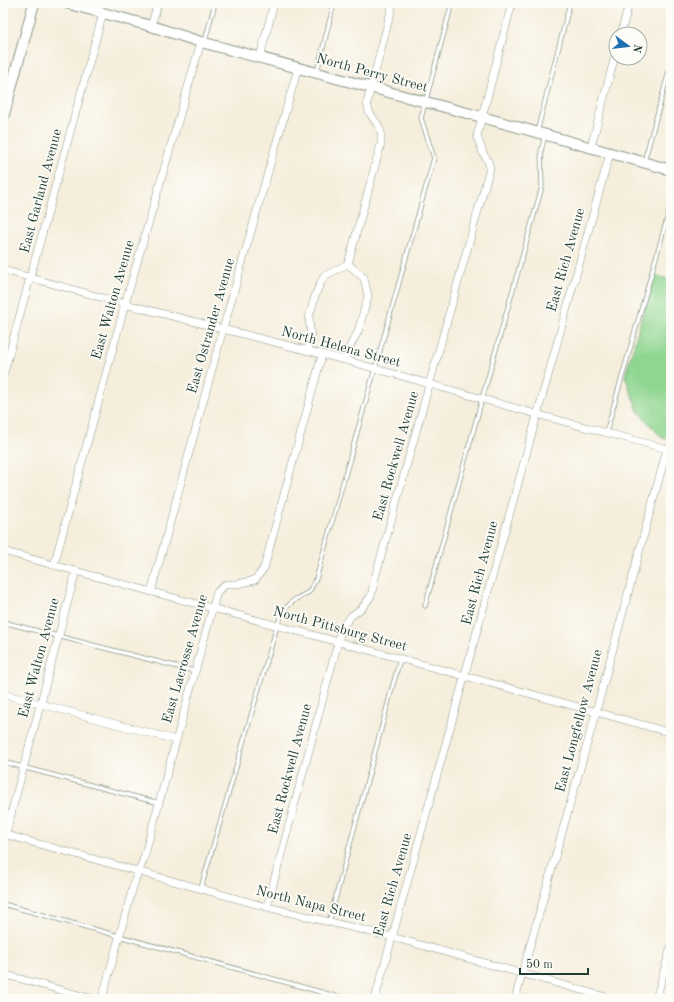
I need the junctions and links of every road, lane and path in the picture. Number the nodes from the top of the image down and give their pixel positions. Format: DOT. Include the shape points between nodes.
graph roads {
  1 [pos="34,3"];
  2 [pos="66,3"];
  3 [pos="158,3"];
  4 [pos="215,3"];
  5 [pos="274,3"];
  6 [pos="334,3"];
  7 [pos="393,3"];
  8 [pos="452,3"];
  9 [pos="512,3"];
  10 [pos="570,3"];
  11 [pos="629,3"];
  12 [pos="98,10"];
  13 [pos="151,26"];
  14 [pos="623,26"];
  15 [pos="203,42"];
  16 [pos="260,58"];
  17 [pos="671,64"];
  18 [pos="612,66"];
  19 [pos="298,68"];
  20 [pos="317,72"];
  21 [pos="371,87"];
  22 [pos="426,102"];
  23 [pos="482,117"];
  24 [pos="3,118"];
  25 [pos="541,133"];
  26 [pos="591,147"];
  27 [pos="610,153"];
  28 [pos="644,163"];
  29 [pos="671,170"];
  30 [pos="671,205"];
  31 [pos="348,264"];
  32 [pos="3,270"];
  33 [pos="30,278"];
  34 [pos="125,304"];
  35 [pos="223,330"];
  36 [pos="308,351"];
  37 [pos="322,355"];
  38 [pos="345,360"];
  39 [pos="375,369"];
  40 [pos="3,376"];
  41 [pos="429,384"];
  42 [pos="482,399"];
  43 [pos="536,414"];
  44 [pos="606,433"];
  45 [pos="669,450"];
  46 [pos="3,551"];
  47 [pos="54,566"];
  48 [pos="76,571"];
  49 [pos="151,592"];
  50 [pos="425,606"];
  51 [pos="212,608"];
  52 [pos="3,622"];
  53 [pos="277,626"];
  54 [pos="58,637"];
  55 [pos="337,642"];
  56 [pos="400,658"];
  57 [pos="194,671"];
  58 [pos="465,676"];
  59 [pos="3,694"];
  60 [pos="40,704"];
  61 [pos="596,712"];
  62 [pos="671,733"];
  63 [pos="176,740"];
  64 [pos="3,762"];
  65 [pos="23,767"];
  66 [pos="158,803"];
  67 [pos="4,834"];
  68 [pos="3,844"];
  69 [pos="138,871"];
  70 [pos="201,888"];
  71 [pos="3,904"];
  72 [pos="267,907"];
  73 [pos="329,922"];
  74 [pos="120,937"];
  75 [pos="392,938"];
  76 [pos="671,948"];
  77 [pos="3,974"];
  78 [pos="522,974"];
  79 [pos="93,999"];
  80 [pos="102,999"];
  81 [pos="346,999"];
  82 [pos="375,999"];
  83 [pos="515,999"];
  84 [pos="613,999"];
  85 [pos="656,999"];
  1 -- 24 [label="street"];
  2 -- 12 [label="street, North Perry Street"];
  3 -- 13 [label="street"];
  4 -- 15 [label="lane"];
  5 -- 16 [label="street"];
  6 -- 20 [label="lane"];
  7 -- 21 [label="street"];
  8 -- 22 [label="lane"];
  9 -- 23 [label="street, East Rockwell Avenue"];
  10 -- 25 [label="lane"];
  11 -- 14 [label="street"];
  12 -- 13 [label="street, North Perry Street"];
  12 -- 33 [label="street, East Garland Avenue"];
  13 -- 15 [label="street, North Perry Street"];
  15 -- 16 [label="street, North Perry Street"];
  15 -- 34 [label="street, East Walton Avenue"];
  16 -- 19 [label="street, North Perry Street"];
  17 -- 28 [label="lane"];
  18 -- 26 [label="street"];
  19 -- 20 [label="street, North Perry Street"];
  19 -- 35 [label="street, East Ostrander Avenue"];
  20 -- 21 [label="street, North Perry Street"];
  21 -- 22 [label="street, North Perry Street"];
  21 -- 31 [label="street" via="367,103 369,112 381,132 381,144"];
  22 -- 23 [label="street, North Perry Street"];
  22 -- 39 [label="lane" via="421,118 434,158"];
  23 -- 25 [label="street, North Perry Street"];
  23 -- 41 [label="street, East Rockwell Avenue" via="477,136 490,168"];
  25 -- 26 [label="street, North Perry Street"];
  25 -- 42 [label="lane" via="542,188"];
  26 -- 27 [label="street, North Perry Street"];
  27 -- 28 [label="street, North Perry Street"];
  27 -- 43 [label="street, East Rich Avenue"];
  28 -- 29 [label="street, North Perry Street"];
  30 -- 44 [label="lane"];
  31 -- 36 [label="street" via="324,276 316,293 308,317 311,338"];
  31 -- 38 [label="street" via="364,278 368,296 358,332"];
  32 -- 33 [label="street, North Helena Street"];
  33 -- 34 [label="street, North Helena Street"];
  33 -- 40 [label="street, East Garland Avenue"];
  34 -- 35 [label="street, North Helena Street"];
  34 -- 47 [label="street, East Walton Avenue"];
  35 -- 36 [label="street, North Helena Street"];
  35 -- 49 [label="street, East Ostrander Avenue"];
  36 -- 37 [label="street, North Helena Street"];
  37 -- 38 [label="street, North Helena Street"];
  37 -- 51 [label="street, East Lacrosse Avenue" via="264,568 255,580 226,584 217,592"];
  38 -- 39 [label="street, North Helena Street"];
  39 -- 41 [label="street, North Helena Street"];
  39 -- 53 [label="lane" via="316,579 309,592 294,600 283,611"];
  41 -- 42 [label="street, North Helena Street"];
  41 -- 55 [label="street, East Rockwell Avenue" via="371,596 342,627"];
  42 -- 43 [label="street, North Helena Street"];
  42 -- 50 [label="lane"];
  43 -- 44 [label="street, North Helena Street"];
  43 -- 58 [label="street, East Rich Avenue"];
  44 -- 45 [label="street, North Helena Street"];
  45 -- 61 [label="street, East Longfellow Avenue"];
  46 -- 47 [label="street, North Pittsburg Street"];
  47 -- 48 [label="street, North Pittsburg Street"];
  48 -- 49 [label="street, North Pittsburg Street"];
  48 -- 54 [label="street, East Walton Avenue"];
  49 -- 51 [label="street, North Pittsburg Street"];
  51 -- 53 [label="street, North Pittsburg Street"];
  51 -- 57 [label="street, East Lacrosse Avenue"];
  52 -- 54 [label="lane"];
  53 -- 55 [label="street, North Pittsburg Street"];
  53 -- 70 [label="lane"];
  54 -- 57 [label="lane"];
  54 -- 60 [label="street, East Walton Avenue"];
  55 -- 56 [label="street, North Pittsburg Street"];
  55 -- 72 [label="street, East Rockwell Avenue"];
  56 -- 58 [label="street, North Pittsburg Street"];
  56 -- 73 [label="lane"];
  57 -- 63 [label="street, East Lacrosse Avenue"];
  58 -- 61 [label="street, North Pittsburg Street"];
  58 -- 75 [label="street, East Rich Avenue"];
  59 -- 60 [label="street"];
  60 -- 63 [label="street"];
  60 -- 65 [label="street, East Walton Avenue"];
  61 -- 62 [label="street, North Pittsburg Street"];
  61 -- 78 [label="street, East Longfellow Avenue"];
  63 -- 66 [label="street, East Lacrosse Avenue"];
  64 -- 65 [label="lane"];
  65 -- 66 [label="lane"];
  65 -- 67 [label="street, East Walton Avenue"];
  66 -- 69 [label="street, East Lacrosse Avenue"];
  67 -- 68 [label="street, East Walton Avenue"];
  67 -- 69 [label="street, North Napa Street"];
  69 -- 70 [label="street, North Napa Street"];
  69 -- 74 [label="street, East Lacrosse Avenue"];
  70 -- 72 [label="street, North Napa Street"];
  71 -- 74 [label="lane"];
  72 -- 73 [label="street, North Napa Street"];
  73 -- 75 [label="street, North Napa Street"];
  74 -- 80 [label="street, East Lacrosse Avenue"];
  74 -- 81 [label="lane"];
  75 -- 78 [label="street, North Napa Street"];
  75 -- 82 [label="street, East Rich Avenue"];
  76 -- 85 [label="street"];
  77 -- 79 [label="street"];
  78 -- 83 [label="street, East Longfellow Avenue"];
  78 -- 84 [label="street, North Napa Street"];
}
